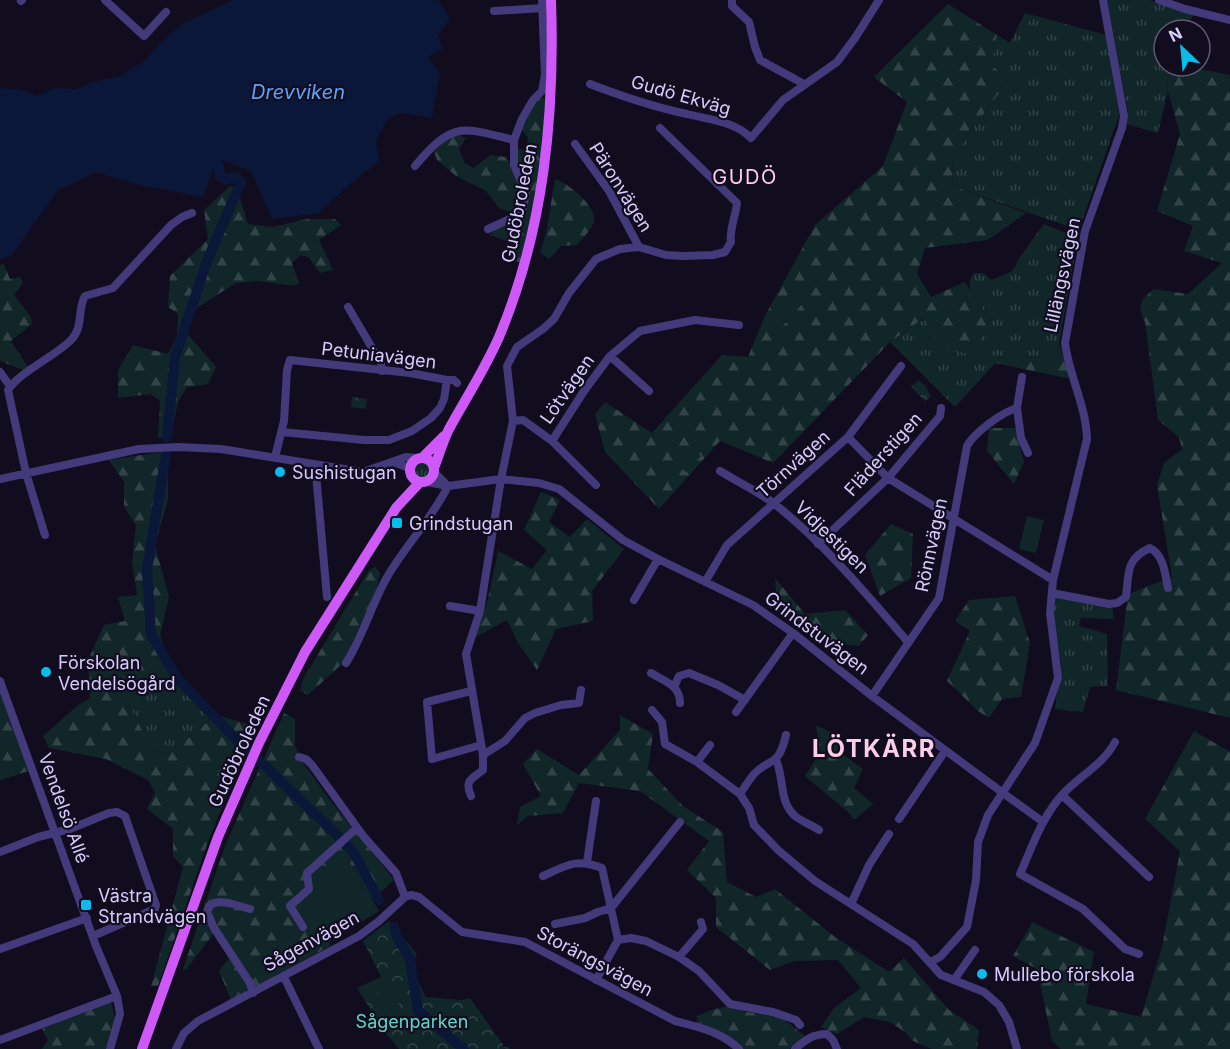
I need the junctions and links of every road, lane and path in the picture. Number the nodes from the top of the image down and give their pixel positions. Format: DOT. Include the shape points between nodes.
graph roads {
  1 [pos="105,0"];
  2 [pos="732,0"];
  3 [pos="879,0"];
  4 [pos="1103,0"];
  5 [pos="1159,0"];
  6 [pos="545,3"];
  7 [pos="166,12"];
  8 [pos="494,12"];
  9 [pos="1230,20"];
  10 [pos="590,84"];
  11 [pos="804,84"];
  12 [pos="660,129"];
  13 [pos="514,140"];
  14 [pos="575,144"];
  15 [pos="415,166"];
  16 [pos="192,213"];
  17 [pos="488,229"];
  18 [pos="639,247"];
  19 [pos="348,307"];
  20 [pos="739,325"];
  21 [pos="610,356"];
  22 [pos="901,366"];
  23 [pos="382,371"];
  24 [pos="0,372"];
  25 [pos="1022,377"];
  26 [pos="447,380"];
  27 [pos="458,383"];
  28 [pos="10,386"];
  29 [pos="649,391"];
  30 [pos="941,408"];
  31 [pos="1017,408"];
  32 [pos="513,421"];
  33 [pos="448,431"];
  34 [pos="282,432"];
  35 [pos="848,437"];
  36 [pos="552,441"];
  37 [pos="1028,453"];
  38 [pos="275,457"];
  39 [pos="420,458"];
  40 [pos="393,462"];
  41 [pos="319,465"];
  42 [pos="410,470"];
  43 [pos="434,470"];
  44 [pos="720,471"];
  45 [pos="26,473"];
  46 [pos="888,478"];
  47 [pos="0,479"];
  48 [pos="501,479"];
  49 [pos="423,482"];
  50 [pos="596,485"];
  51 [pos="448,486"];
  52 [pos="775,504"];
  53 [pos="396,508"];
  54 [pos="954,518"];
  55 [pos="45,534"];
  56 [pos="818,544"];
  57 [pos="658,560"];
  58 [pos="1053,580"];
  59 [pos="705,582"];
  60 [pos="1168,588"];
  61 [pos="1052,593"];
  62 [pos="327,597"];
  63 [pos="634,600"];
  64 [pos="450,606"];
  65 [pos="480,611"];
  66 [pos="793,633"];
  67 [pos="908,642"];
  68 [pos="346,663"];
  69 [pos="651,673"];
  70 [pos="0,681"];
  71 [pos="674,687"];
  72 [pos="581,690"];
  73 [pos="471,691"];
  74 [pos="872,696"];
  75 [pos="745,700"];
  76 [pos="680,703"];
  77 [pos="652,710"];
  78 [pos="736,712"];
  79 [pos="786,735"];
  80 [pos="1115,742"];
  81 [pos="481,745"];
  82 [pos="710,745"];
  83 [pos="945,751"];
  84 [pos="483,755"];
  85 [pos="299,758"];
  86 [pos="776,760"];
  87 [pos="698,762"];
  88 [pos="1003,793"];
  89 [pos="740,794"];
  90 [pos="1062,795"];
  91 [pos="471,796"];
  92 [pos="596,801"];
  93 [pos="899,819"];
  94 [pos="680,822"];
  95 [pos="1043,822"];
  96 [pos="357,828"];
  97 [pos="819,830"];
  98 [pos="55,833"];
  99 [pos="889,834"];
  100 [pos="0,852"];
  101 [pos="587,862"];
  102 [pos="543,876"];
  103 [pos="1149,877"];
  104 [pos="405,897"];
  105 [pos="851,904"];
  106 [pos="611,908"];
  107 [pos="250,909"];
  108 [pos="87,918"];
  109 [pos="701,922"];
  110 [pos="555,924"];
  111 [pos="303,927"];
  112 [pos="93,936"];
  113 [pos="618,940"];
  114 [pos="0,949"];
  115 [pos="975,950"];
  116 [pos="1139,954"];
  117 [pos="679,957"];
  118 [pos="930,962"];
  119 [pos="284,977"];
  120 [pos="954,980"];
  121 [pos="596,981"];
  122 [pos="253,993"];
  123 [pos="117,996"];
  124 [pos="800,1025"];
  125 [pos="151,1027"];
  126 [pos="0,1040"];
  127 [pos="110,1049"];
  128 [pos="142,1049"];
  129 [pos="149,1049"];
  130 [pos="176,1049"];
  131 [pos="319,1049"];
  132 [pos="739,1049"];
  133 [pos="795,1049"];
  134 [pos="837,1049"];
  135 [pos="1017,1049"];
  1 -- 7 [label="street" via="144,36"];
  2 -- 11 [label="street" via="732,6 749,22 760,60"];
  3 -- 11 [label="street, Gudö Ekväg" via="837,62"];
  4 -- 58 [label="street, Lillängsvägen" via="1124,116 1085,231 1065,343 1087,421 1087,439"];
  5 -- 9 [label="street"];
  6 -- 8 [label="street"];
  6 -- 13 [label="street" via="543,91 533,100"];
  6 -- 33 [label="main road, Gudöbroleden" via="553,59 550,118 532,238 518,286 485,368"];
  10 -- 11 [label="street, Gudö Ekväg" via="677,112 713,119 744,131 751,138 783,100"];
  12 -- 18 [label="street" via="736,203 736,214 725,252 666,255"];
  13 -- 15 [label="street" via="463,130 450,133 436,142"];
  13 -- 17 [label="street" via="514,165 526,193 523,208 514,217"];
  14 -- 18 [label="street, Päronvägen" via="609,191"];
  16 -- 28 [label="street" via="171,225 113,288 85,296 73,339"];
  18 -- 32 [label="street" via="620,249 596,259 568,293 554,319 517,346 507,366"];
  19 -- 23 [label="street"];
  20 -- 21 [label="street, Lötvägen" via="694,320 640,331"];
  21 -- 29 [label="street, Lötvägen"];
  21 -- 36 [label="street, Lötvägen"];
  22 -- 35 [label="street, Törnvägen"];
  23 -- 26 [label="street, Petuniavägen"];
  23 -- 34 [label="street, Petuniavägen" via="290,360"];
  24 -- 28 [label="street"];
  25 -- 31 [label="street"];
  26 -- 27 [label="street"];
  26 -- 34 [label="street, Petuniavägen" via="440,408 424,424 389,440"];
  28 -- 45 [label="street"];
  30 -- 46 [label="street, Fläderstigen" via="940,416"];
  31 -- 37 [label="street" via="1021,438"];
  31 -- 54 [label="street, Rönnvägen" via="1008,410 970,440"];
  32 -- 36 [label="street" via="524,420"];
  32 -- 48 [label="street"];
  33 -- 39 [label="main road, Gudöbroleden"];
  33 -- 43 [label="main road, Gudöbroleden"];
  34 -- 38 [label="street, Petuniavägen"];
  35 -- 46 [label="street"];
  35 -- 52 [label="street, Törnvägen"];
  36 -- 50 [label="street"];
  38 -- 41 [label="street"];
  38 -- 45 [label="street" via="221,449 139,449"];
  39 -- 40 [label="street" via="406,457"];
  39 -- 42 [label="main road" via="411,464"];
  39 -- 43 [label="main road" via="430,461"];
  40 -- 41 [label="street" via="363,472"];
  40 -- 42 [label="street"];
  41 -- 62 [label="street" via="316,474"];
  42 -- 49 [label="main road" via="414,480"];
  42 -- 53 [label="main road, Gudöbroleden"];
  43 -- 49 [label="main road" via="433,476"];
  43 -- 51 [label="street"];
  44 -- 52 [label="street, Vidjestigen"];
  45 -- 47 [label="street"];
  45 -- 55 [label="street"];
  46 -- 54 [label="street"];
  46 -- 56 [label="street, Fläderstigen"];
  48 -- 51 [label="street, Grindstuvägen"];
  48 -- 57 [label="street, Grindstuvägen" via="559,489 623,540"];
  48 -- 65 [label="street"];
  49 -- 51 [label="street, Grindstuvägen"];
  49 -- 53 [label="main road, Gudöbroleden"];
  51 -- 68 [label="street" via="388,576"];
  52 -- 56 [label="street, Vidjestigen"];
  52 -- 59 [label="street, Törnvägen" via="727,545"];
  53 -- 125 [label="main road, Gudöbroleden" via="305,652 259,743 218,837"];
  54 -- 58 [label="street"];
  54 -- 67 [label="street, Rönnvägen" via="939,598"];
  56 -- 67 [label="street, Vidjestigen"];
  57 -- 59 [label="street, Grindstuvägen"];
  57 -- 63 [label="street"];
  58 -- 61 [label="street, Lillängsvägen"];
  59 -- 66 [label="street, Grindstuvägen" via="753,605"];
  60 -- 61 [label="street" via="1164,567 1157,552 1150,548 1138,553 1128,569 1126,597 1117,603"];
  61 -- 88 [label="street, Lillängsvägen" via="1050,613 1058,678 1035,743"];
  64 -- 65 [label="street"];
  65 -- 73 [label="street" via="466,654"];
  66 -- 74 [label="street, Grindstuvägen"];
  66 -- 75 [label="street"];
  67 -- 74 [label="street, Rönnvägen"];
  69 -- 71 [label="street"];
  70 -- 98 [label="street, Vendelsö Allé"];
  71 -- 75 [label="street" via="679,676 689,673"];
  71 -- 76 [label="street" via="680,694"];
  72 -- 84 [label="street" via="579,703 535,712 505,741"];
  73 -- 81 [label="street"];
  73 -- 81 [label="street" via="427,702 432,759"];
  74 -- 83 [label="street, Grindstuvägen"];
  75 -- 78 [label="street"];
  77 -- 87 [label="street" via="662,722 665,744"];
  79 -- 86 [label="street"];
  80 -- 90 [label="street" via="1109,754"];
  81 -- 84 [label="street"];
  82 -- 87 [label="street"];
  83 -- 88 [label="street, Grindstuvägen"];
  83 -- 93 [label="street"];
  84 -- 91 [label="street" via="483,770 467,787"];
  85 -- 96 [label="street" via="312,765"];
  86 -- 89 [label="street" via="755,773"];
  86 -- 97 [label="street" via="785,801 794,815"];
  87 -- 89 [label="street"];
  88 -- 95 [label="street, Grindstuvägen"];
  88 -- 118 [label="street, Lillängsvägen" via="988,815 978,842 967,927 940,957"];
  89 -- 105 [label="street" via="754,825 778,850 815,882"];
  90 -- 95 [label="street"];
  90 -- 103 [label="street"];
  92 -- 101 [label="street"];
  94 -- 106 [label="street"];
  95 -- 116 [label="street" via="1020,874 1083,909 1125,949"];
  96 -- 104 [label="street" via="396,873"];
  96 -- 111 [label="street" via="307,873 308,891 290,906"];
  98 -- 100 [label="street"];
  98 -- 108 [label="street, Vendelsö Allé"];
  98 -- 112 [label="street" via="109,813 125,816 155,909"];
  99 -- 105 [label="street"];
  101 -- 102 [label="street" via="569,864"];
  101 -- 106 [label="street" via="602,868"];
  104 -- 119 [label="street, Sågenvägen" via="359,936"];
  104 -- 121 [label="street, Storängsvägen" via="419,897 462,932 525,942"];
  105 -- 118 [label="street" via="913,944"];
  106 -- 110 [label="street"];
  106 -- 113 [label="street"];
  107 -- 122 [label="street" via="219,902 211,904 207,912"];
  108 -- 112 [label="street, Vendelsö Allé"];
  108 -- 114 [label="street"];
  109 -- 117 [label="street" via="703,928"];
  112 -- 123 [label="street, Vendelsö Allé"];
  113 -- 117 [label="street" via="646,941"];
  113 -- 121 [label="street"];
  115 -- 120 [label="street"];
  117 -- 124 [label="street" via="699,971 730,1004 773,1012"];
  118 -- 120 [label="street" via="941,975"];
  119 -- 122 [label="street, Sågenvägen"];
  119 -- 131 [label="street"];
  120 -- 135 [label="street" via="984,992 999,1005"];
  121 -- 132 [label="street, Storängsvägen" via="675,1021 728,1039"];
  122 -- 130 [label="street, Sågenvägen" via="198,1021 184,1033"];
  123 -- 126 [label="street"];
  123 -- 127 [label="street, Vendelsö Allé" via="120,1014"];
  125 -- 128 [label="main road, Gudöbroleden"];
  125 -- 129 [label="main road, Gudöbroleden"];
  133 -- 134 [label="street" via="818,1034 827,1034"];
}
